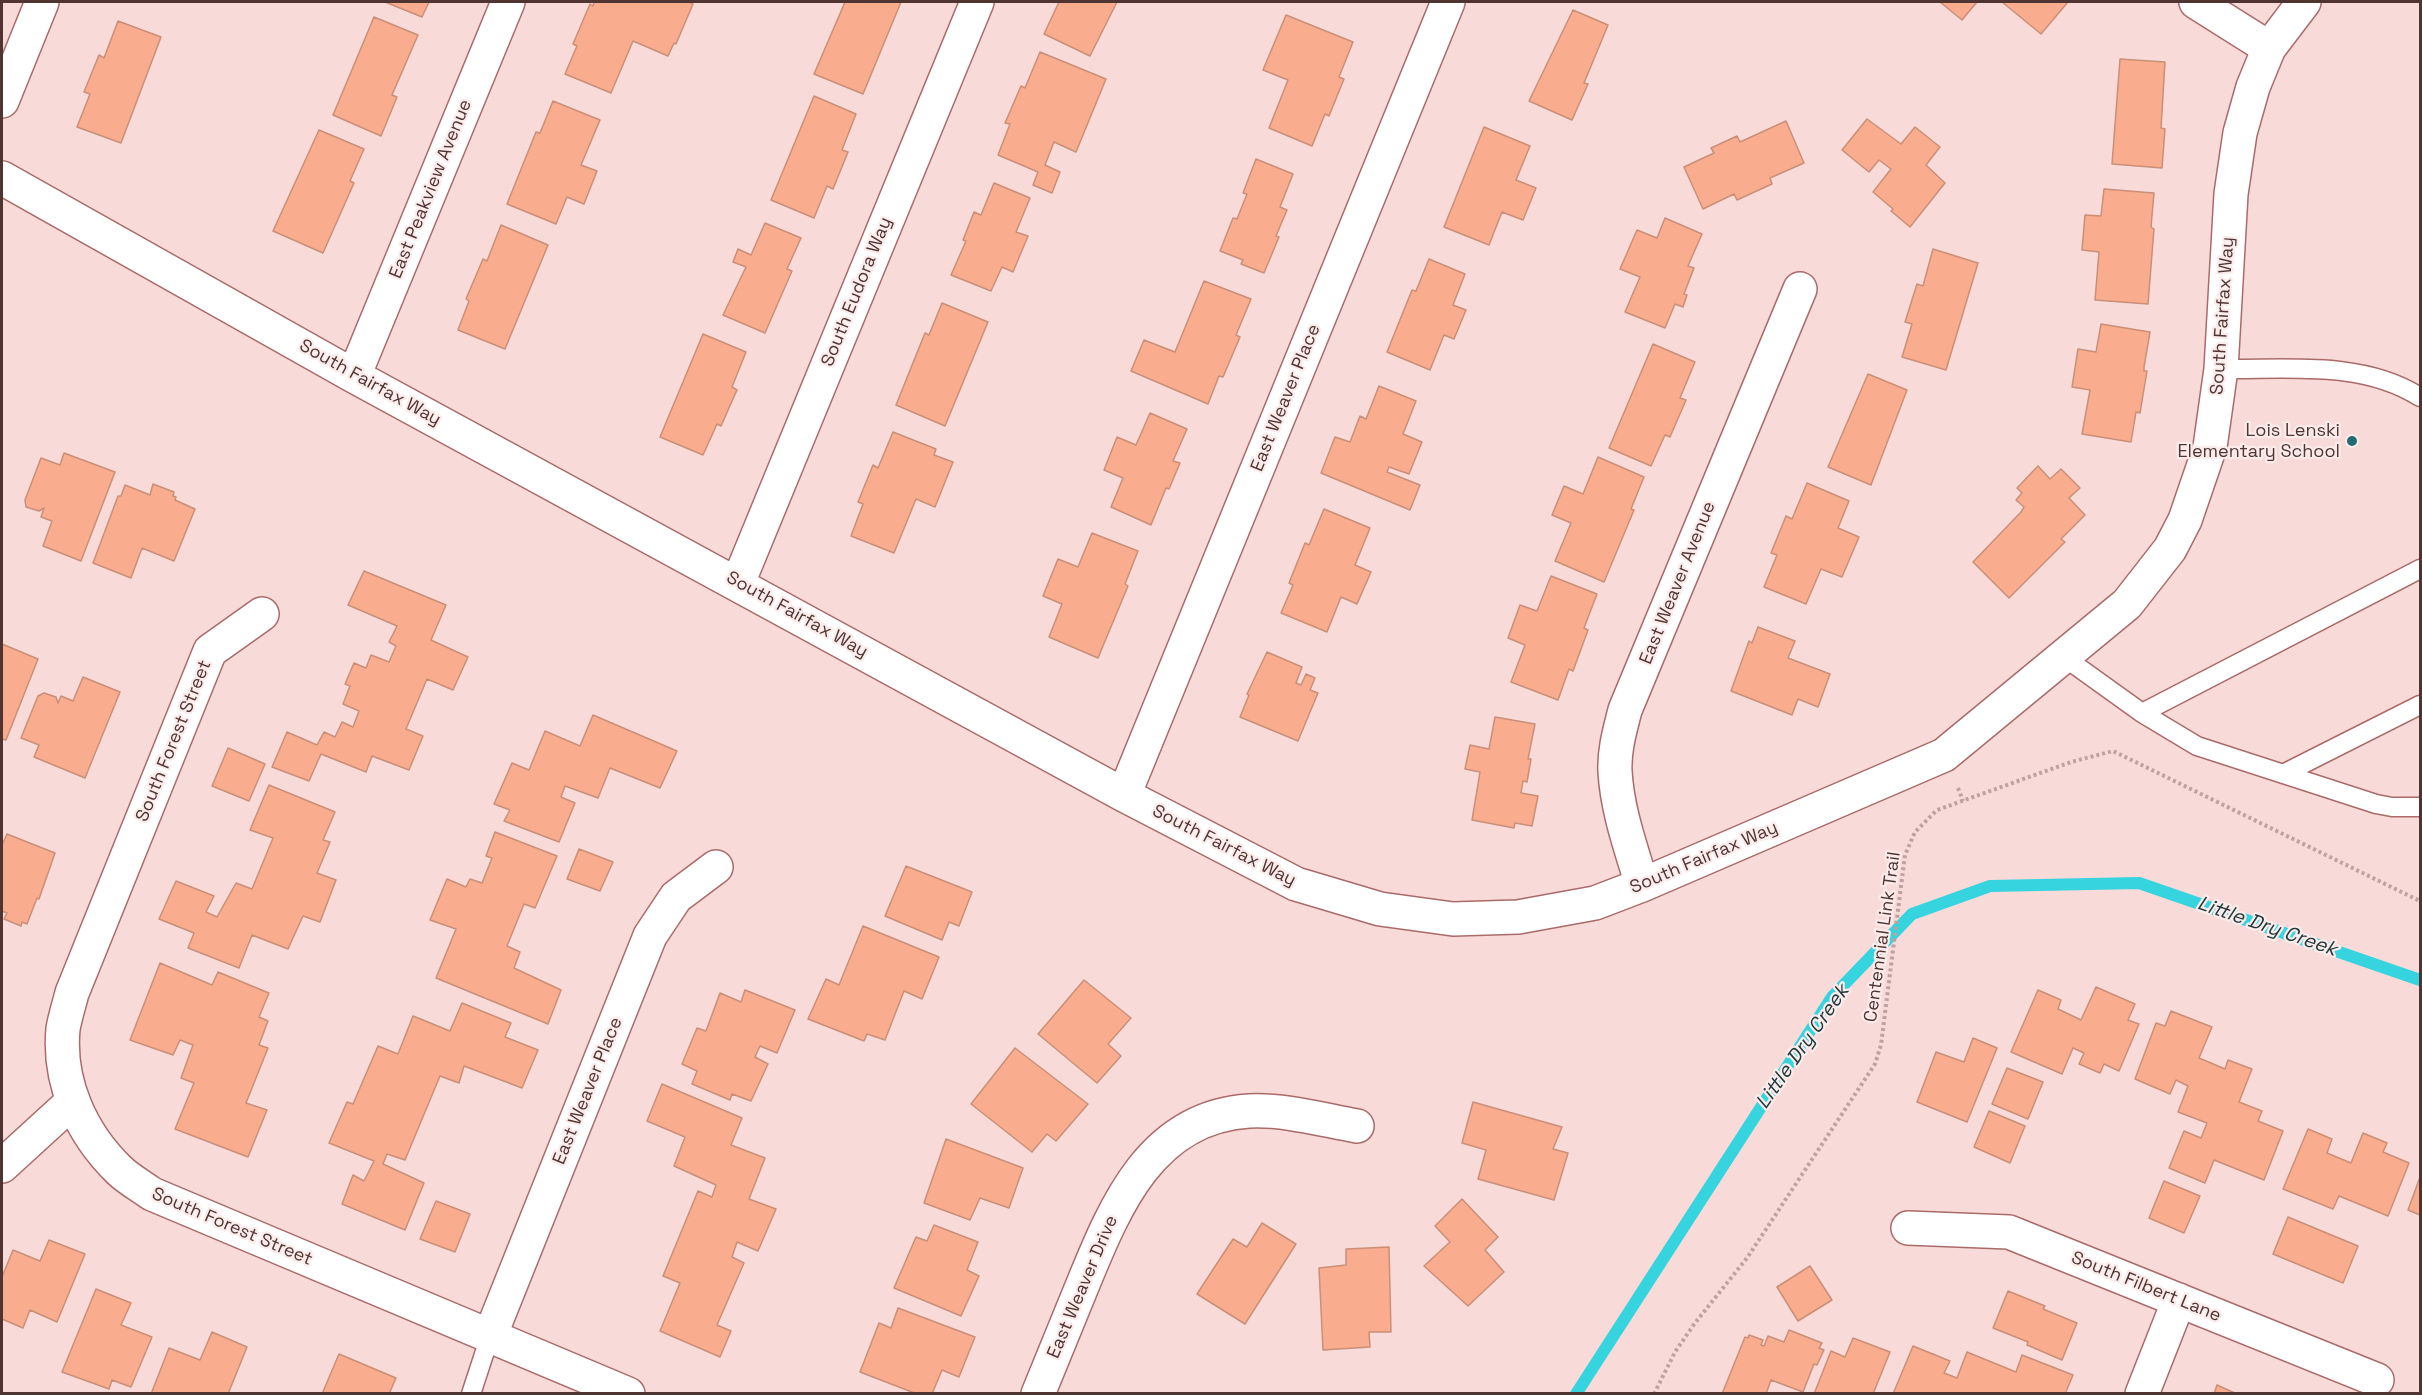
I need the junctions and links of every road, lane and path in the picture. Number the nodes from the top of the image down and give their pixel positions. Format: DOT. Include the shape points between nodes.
graph roads {
  1 [pos="42,2"];
  2 [pos="508,2"];
  3 [pos="977,2"];
  4 [pos="1448,2"];
  5 [pos="2196,2"];
  6 [pos="2304,2"];
  7 [pos="2269,48"];
  8 [pos="2,101"];
  9 [pos="2,178"];
  10 [pos="1800,289"];
  11 [pos="2221,369"];
  12 [pos="354,376"];
  13 [pos="2421,397"];
  14 [pos="2421,569"];
  15 [pos="738,583"];
  16 [pos="261,614"];
  17 [pos="2064,657"];
  18 [pos="2421,705"];
  19 [pos="2142,713"];
  20 [pos="2283,774"];
  21 [pos="1124,795"];
  22 [pos="2421,807"];
  23 [pos="716,867"];
  24 [pos="1642,885"];
  25 [pos="2421,901"];
  26 [pos="72,1102"];
  27 [pos="1357,1126"];
  28 [pos="2,1166"];
  29 [pos="1908,1228"];
  30 [pos="2179,1300"];
  31 [pos="490,1336"];
  32 [pos="2378,1380"];
  33 [pos="471,1394"];
  34 [pos="628,1394"];
  35 [pos="1038,1394"];
  36 [pos="1654,1394"];
  37 [pos="2142,1394"];
  1 -- 8 [label="street"];
  2 -- 12 [label="street, East Peakview Avenue"];
  3 -- 15 [label="street, South Eudora Way"];
  4 -- 21 [label="street, East Weaver Place"];
  5 -- 7 [label="street"];
  6 -- 7 [label="street, South Fairfax Way"];
  7 -- 11 [label="street, South Fairfax Way" via="2240,133 2231,194"];
  9 -- 12 [label="street, South Fairfax Way"];
  10 -- 24 [label="street, East Weaver Avenue" via="1625,710 1615,770 1623,821"];
  11 -- 13 [label="lane" via="2355,372 2381,378"];
  11 -- 17 [label="street, South Fairfax Way" via="2210,447 2185,520 2170,549 2127,604"];
  12 -- 15 [label="street, South Fairfax Way"];
  14 -- 19 [label="lane"];
  15 -- 21 [label="street, South Fairfax Way"];
  16 -- 26 [label="street, South Forest Street" via="210,651 72,993 63,1029 64,1068"];
  17 -- 19 [label="lane"];
  17 -- 24 [label="street, South Fairfax Way" via="1944,755"];
  18 -- 20 [label="lane"];
  19 -- 20 [label="lane" via="2197,746"];
  20 -- 22 [label="lane" via="2376,804"];
  21 -- 24 [label="street, South Fairfax Way" via="1296,884 1380,909 1453,919 1518,917 1595,903"];
  23 -- 31 [label="street, East Weaver Place" via="676,897 650,936"];
  25 -- 36 [label="path, Centennial Link Trail" via="2113,752 2071,762 1937,810 1915,832 1905,855 1881,1045 1875,1064 1747,1258 1675,1352"];
  26 -- 28 [label="street"];
  26 -- 31 [label="street, South Forest Street" via="90,1137 119,1171 152,1194"];
  27 -- 35 [label="street, East Weaver Drive" via="1249,1111 1218,1116 1171,1138 1146,1163 1111,1217"];
  29 -- 30 [label="street, South Filbert Lane" via="2009,1233"];
  30 -- 32 [label="street, South Filbert Lane"];
  30 -- 37 [label="street"];
  31 -- 33 [label="lane"];
  31 -- 34 [label="street, South Forest Street"];
}
